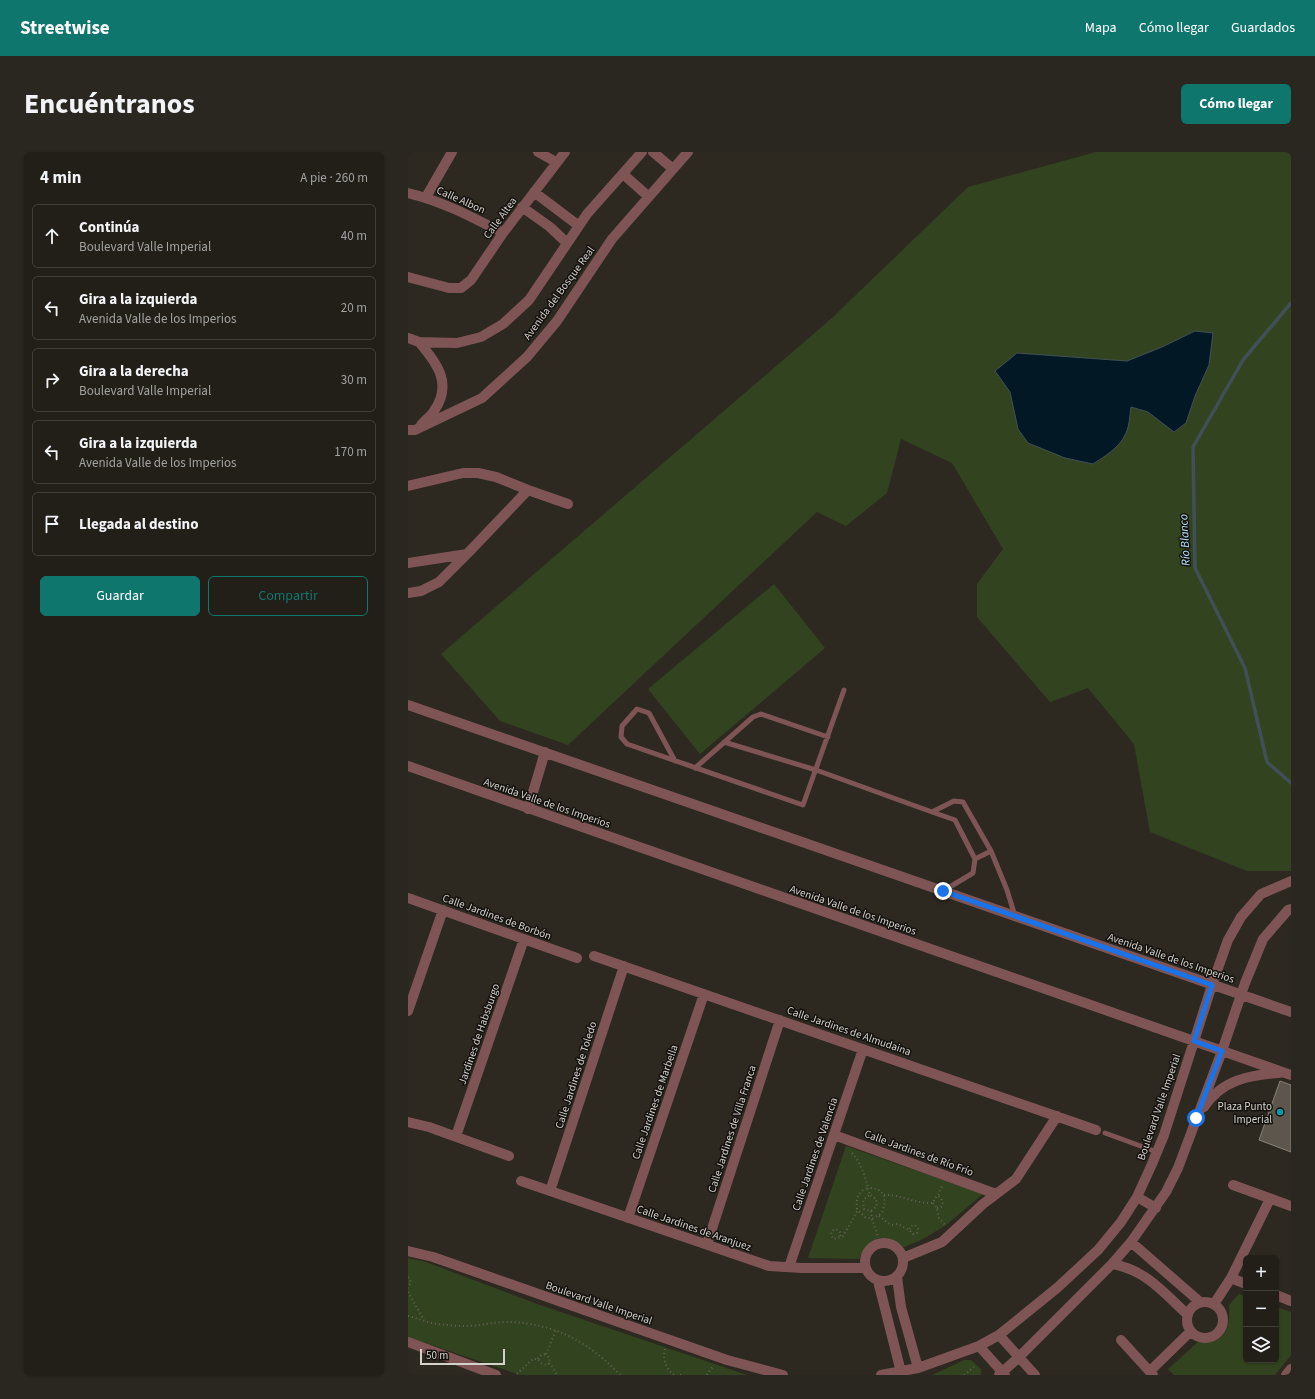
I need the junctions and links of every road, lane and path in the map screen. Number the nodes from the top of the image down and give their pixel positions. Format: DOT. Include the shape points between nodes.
graph roads {
  1 [pos="452,152"];
  2 [pos="538,152"];
  3 [pos="565,152"];
  4 [pos="642,152"];
  5 [pos="653,152"];
  6 [pos="688,152"];
  7 [pos="556,162"];
  8 [pos="673,169"];
  9 [pos="623,174"];
  10 [pos="534,192"];
  11 [pos="408,193"];
  12 [pos="426,197"];
  13 [pos="649,197"];
  14 [pos="522,207"];
  15 [pos="579,226"];
  16 [pos="503,232"];
  17 [pos="567,243"];
  18 [pos="408,277"];
  19 [pos="408,338"];
  20 [pos="419,342"];
  21 [pos="411,430"];
  22 [pos="408,486"];
  23 [pos="528,490"];
  24 [pos="568,504"];
  25 [pos="467,554"];
  26 [pos="408,563"];
  27 [pos="408,593"];
  28 [pos="844,690"];
  29 [pos="408,705"];
  30 [pos="828,736"];
  31 [pos="724,742"];
  32 [pos="545,752"];
  33 [pos="675,761"];
  34 [pos="408,766"];
  35 [pos="695,768"];
  36 [pos="816,770"];
  37 [pos="528,809"];
  38 [pos="932,812"];
  39 [pos="991,851"];
  40 [pos="975,859"];
  41 [pos="1291,881"];
  42 [pos="943,891"];
  43 [pos="408,898"];
  44 [pos="1291,909"];
  45 [pos="443,910"];
  46 [pos="1015,916"];
  47 [pos="524,939"];
  48 [pos="594,956"];
  49 [pos="577,958"];
  50 [pos="624,966"];
  51 [pos="1212,985"];
  52 [pos="704,994"];
  53 [pos="1240,995"];
  54 [pos="408,1011"];
  55 [pos="1291,1012"];
  56 [pos="780,1020"];
  57 [pos="1194,1041"];
  58 [pos="863,1049"];
  59 [pos="1222,1051"];
  60 [pos="1288,1074"];
  61 [pos="1056,1116"];
  62 [pos="1196,1118"];
  63 [pos="408,1122"];
  64 [pos="1100,1131"];
  65 [pos="834,1135"];
  66 [pos="456,1136"];
  67 [pos="851,1152"];
  68 [pos="1157,1152"];
  69 [pos="509,1156"];
  70 [pos="521,1181"];
  71 [pos="944,1182"];
  72 [pos="1233,1186"];
  73 [pos="868,1188"];
  74 [pos="550,1191"];
  75 [pos="996,1194"];
  76 [pos="870,1195"];
  77 [pos="884,1195"];
  78 [pos="938,1196"];
  79 [pos="1137,1197"];
  80 [pos="1270,1199"];
  81 [pos="933,1203"];
  82 [pos="1291,1206"];
  83 [pos="937,1208"];
  84 [pos="1156,1208"];
  85 [pos="858,1210"];
  86 [pos="872,1211"];
  87 [pos="879,1216"];
  88 [pos="628,1218"];
  89 [pos="872,1219"];
  90 [pos="945,1225"];
  91 [pos="909,1230"];
  92 [pos="840,1236"];
  93 [pos="878,1237"];
  94 [pos="1131,1242"];
  95 [pos="707,1244"];
  96 [pos="408,1251"];
  97 [pos="903,1258"];
  98 [pos="1112,1264"];
  99 [pos="1158,1266"];
  100 [pos="789,1267"];
  101 [pos="864,1268"];
  102 [pos="408,1277"];
  103 [pos="897,1277"];
  104 [pos="1148,1278"];
  105 [pos="1231,1278"];
  106 [pos="878,1281"];
  107 [pos="1243,1283"];
  108 [pos="408,1288"];
  109 [pos="408,1292"];
  110 [pos="1279,1296"];
  111 [pos="1291,1301"];
  112 [pos="1200,1302"];
  113 [pos="1214,1304"];
  114 [pos="1188,1315"];
  115 [pos="408,1316"];
  116 [pos="425,1321"];
  117 [pos="556,1330"];
  118 [pos="1191,1331"];
  119 [pos="909,1333"];
  120 [pos="999,1336"];
  121 [pos="892,1337"];
  122 [pos="1121,1340"];
  123 [pos="408,1342"];
  124 [pos="979,1346"];
  125 [pos="665,1347"];
  126 [pos="546,1354"];
  127 [pos="1019,1357"];
  128 [pos="538,1359"];
  129 [pos="549,1363"];
  130 [pos="714,1365"];
  131 [pos="976,1365"];
  132 [pos="918,1368"];
  133 [pos="1291,1369"];
  134 [pos="901,1372"];
  135 [pos="1152,1373"];
  136 [pos="517,1374"];
  137 [pos="1002,1374"];
  138 [pos="496,1375"];
  139 [pos="557,1375"];
  140 [pos="620,1375"];
  141 [pos="674,1375"];
  142 [pos="707,1375"];
  143 [pos="783,1375"];
  144 [pos="881,1375"];
  145 [pos="964,1375"];
  146 [pos="1035,1375"];
  147 [pos="1286,1375"];
  1 -- 12 [label="street"];
  2 -- 7 [label="street"];
  3 -- 7 [label="street, Calle Altea"];
  4 -- 9 [label="street, Avenida del Bosque Real"];
  5 -- 8 [label="street"];
  6 -- 8 [label="street, Avenida del Bosque Real"];
  7 -- 10 [label="street, Calle Altea"];
  8 -- 13 [label="street, Avenida del Bosque Real"];
  9 -- 13 [label="street"];
  9 -- 15 [label="street, Avenida del Bosque Real"];
  10 -- 14 [label="street, Calle Altea"];
  10 -- 15 [label="street"];
  11 -- 12 [label="street, Calle Albon"];
  12 -- 16 [label="street, Calle Albon"];
  13 -- 21 [label="street, Avenida del Bosque Real" via="612,239 557,321 528,357 482,398"];
  14 -- 16 [label="street, Calle Altea"];
  14 -- 17 [label="street"];
  15 -- 17 [label="street, Avenida del Bosque Real"];
  16 -- 18 [label="street, Calle Altea" via="472,280 461,288 449,288"];
  17 -- 20 [label="street, Avenida del Bosque Real" via="529,300 503,324 480,337 457,343"];
  19 -- 20 [label="street, Avenida del Bosque Real"];
  20 -- 21 [label="street" via="433,359 442,376 442,394 434,412"];
  22 -- 23 [label="street" via="463,473 478,473 496,477"];
  23 -- 24 [label="street"];
  23 -- 25 [label="street"];
  25 -- 26 [label="street"];
  25 -- 27 [label="street" via="438,582 421,591"];
  28 -- 30 [label="lane"];
  29 -- 32 [label="street, Avenida Valle de los Imperios"];
  30 -- 31 [label="lane" via="761,714 752,717"];
  30 -- 36 [label="lane"];
  31 -- 35 [label="lane"];
  31 -- 36 [label="lane"];
  32 -- 37 [label="street"];
  32 -- 42 [label="street, Avenida Valle de los Imperios"];
  33 -- 33 [label="lane" via="627,744 621,737 622,726 637,709 649,713"];
  33 -- 35 [label="lane"];
  34 -- 37 [label="street, Avenida Valle de los Imperios"];
  35 -- 36 [label="lane" via="803,806"];
  36 -- 38 [label="lane"];
  37 -- 57 [label="street, Avenida Valle de los Imperios"];
  38 -- 39 [label="lane" via="954,801 963,802"];
  38 -- 40 [label="lane" via="955,820"];
  39 -- 40 [label="lane"];
  39 -- 46 [label="lane"];
  40 -- 42 [label="lane" via="973,873"];
  41 -- 51 [label="street, Boulevard Valle Imperial" via="1261,894 1241,916 1228,940"];
  42 -- 46 [label="street, Avenida Valle de los Imperios"];
  43 -- 45 [label="street, Calle Jardines de Borbón"];
  44 -- 53 [label="street" via="1263,940"];
  45 -- 47 [label="street, Calle Jardines de Borbón"];
  45 -- 54 [label="street"];
  46 -- 51 [label="street, Avenida Valle de los Imperios"];
  47 -- 49 [label="street, Calle Jardines de Borbón"];
  47 -- 66 [label="street, Jardines de Habsburgo"];
  48 -- 50 [label="street, Calle Jardines de Almudaina"];
  50 -- 52 [label="street, Calle Jardines de Almudaina"];
  50 -- 74 [label="street, Calle Jardines de Toledo"];
  51 -- 53 [label="street, Avenida Valle de los Imperios"];
  51 -- 57 [label="street, Boulevard Valle Imperial"];
  52 -- 56 [label="street, Calle Jardines de Almudaina"];
  52 -- 88 [label="street, Calle Jardines de Marbella"];
  53 -- 55 [label="street, Avenida Valle de los Imperios"];
  53 -- 59 [label="street"];
  56 -- 58 [label="street, Calle Jardines de Almudaina"];
  56 -- 95 [label="street, Calle Jardines de Villa Franca"];
  57 -- 59 [label="street, Avenida Valle de los Imperios"];
  57 -- 68 [label="street, Boulevard Valle Imperial"];
  58 -- 61 [label="street, Calle Jardines de Almudaina"];
  58 -- 65 [label="street, Calle Jardines de Valencia"];
  59 -- 60 [label="street, Avenida Valle de los Imperios"];
  59 -- 62 [label="street"];
  60 -- 62 [label="street" via="1256,1074 1232,1081 1210,1097"];
  61 -- 64 [label="street, Calle Jardines de Almudaina"];
  61 -- 75 [label="street" via="1016,1179"];
  62 -- 84 [label="street" via="1178,1168"];
  63 -- 66 [label="street"];
  64 -- 68 [label="lane"];
  65 -- 75 [label="street, Calle Jardines de Río Frío"];
  65 -- 100 [label="street, Calle Jardines de Valencia"];
  66 -- 69 [label="street"];
  67 -- 73 [label="path" via="865,1175"];
  68 -- 79 [label="street, Boulevard Valle Imperial"];
  70 -- 74 [label="street, Calle Jardines de Aranjuez"];
  71 -- 78 [label="path"];
  72 -- 80 [label="street"];
  73 -- 76 [label="path"];
  73 -- 77 [label="path" via="875,1188"];
  73 -- 85 [label="path" via="863,1189 858,1195"];
  74 -- 88 [label="street, Calle Jardines de Aranjuez"];
  75 -- 97 [label="street" via="942,1242"];
  76 -- 86 [label="path" via="876,1198 877,1202"];
  76 -- 86 [label="path" via="862,1202 864,1208"];
  77 -- 81 [label="path" via="892,1194 916,1202"];
  77 -- 87 [label="path" via="885,1206"];
  78 -- 81 [label="path"];
  78 -- 83 [label="path" via="943,1204"];
  79 -- 84 [label="street"];
  79 -- 120 [label="street, Boulevard Valle Imperial" via="1098,1250"];
  80 -- 82 [label="street"];
  80 -- 105 [label="street"];
  81 -- 83 [label="path"];
  83 -- 90 [label="path" via="939,1218"];
  84 -- 94 [label="street"];
  85 -- 89 [label="path" via="865,1217"];
  85 -- 92 [label="path" via="843,1236"];
  86 -- 89 [label="path"];
  87 -- 89 [label="path"];
  87 -- 91 [label="path" via="892,1225 898,1224"];
  88 -- 95 [label="street, Calle Jardines de Aranjuez"];
  89 -- 93 [label="path"];
  91 -- 91 [label="path" via="913,1234 917,1233 918,1229 915,1225"];
  92 -- 92 [label="path" via="834,1239 831,1233 836,1229 841,1233"];
  94 -- 98 [label="street"];
  94 -- 99 [label="street"];
  95 -- 100 [label="street, Calle Jardines de Aranjuez" via="769,1266"];
  96 -- 143 [label="street, Boulevard Valle Imperial" via="433,1257 727,1360"];
  97 -- 101 [label="street" via="898,1249 889,1243 879,1242 870,1248 864,1257"];
  97 -- 103 [label="street" via="902,1268"];
  98 -- 104 [label="street" via="1131,1268"];
  98 -- 127 [label="street"];
  99 -- 104 [label="street"];
  99 -- 112 [label="street"];
  100 -- 101 [label="street, Calle Jardines de Aranjuez"];
  101 -- 106 [label="street"];
  102 -- 108 [label="path" via="411,1282"];
  103 -- 106 [label="street" via="888,1281"];
  103 -- 119 [label="street" via="901,1307"];
  104 -- 114 [label="street"];
  105 -- 107 [label="street"];
  105 -- 113 [label="street"];
  106 -- 121 [label="street"];
  109 -- 116 [label="path"];
  110 -- 111 [label="street"];
  112 -- 113 [label="street"];
  112 -- 114 [label="street" via="1190,1309"];
  113 -- 118 [label="street" via="1220,1309 1223,1317 1219,1331 1205,1338"];
  114 -- 118 [label="street" via="1188,1326"];
  115 -- 116 [label="path"];
  116 -- 117 [label="path" via="465,1326 507,1322 539,1325"];
  117 -- 126 [label="path"];
  117 -- 140 [label="path" via="594,1350"];
  118 -- 135 [label="street"];
  119 -- 121 [label="street"];
  119 -- 132 [label="street"];
  120 -- 124 [label="street, Boulevard Valle Imperial"];
  120 -- 127 [label="street"];
  121 -- 134 [label="street"];
  122 -- 135 [label="street"];
  123 -- 138 [label="street"];
  124 -- 132 [label="street, Boulevard Valle Imperial"];
  124 -- 137 [label="street"];
  125 -- 141 [label="path" via="663,1355 666,1366"];
  126 -- 128 [label="path"];
  126 -- 129 [label="path" via="550,1359"];
  127 -- 137 [label="street"];
  127 -- 146 [label="street"];
  128 -- 129 [label="path" via="542,1364"];
  128 -- 136 [label="path" via="528,1362"];
  129 -- 139 [label="path"];
  130 -- 142 [label="path"];
  131 -- 145 [label="path"];
  132 -- 134 [label="street, Boulevard Valle Imperial"];
  133 -- 147 [label="street"];
  134 -- 144 [label="street, Boulevard Valle Imperial"];
}
